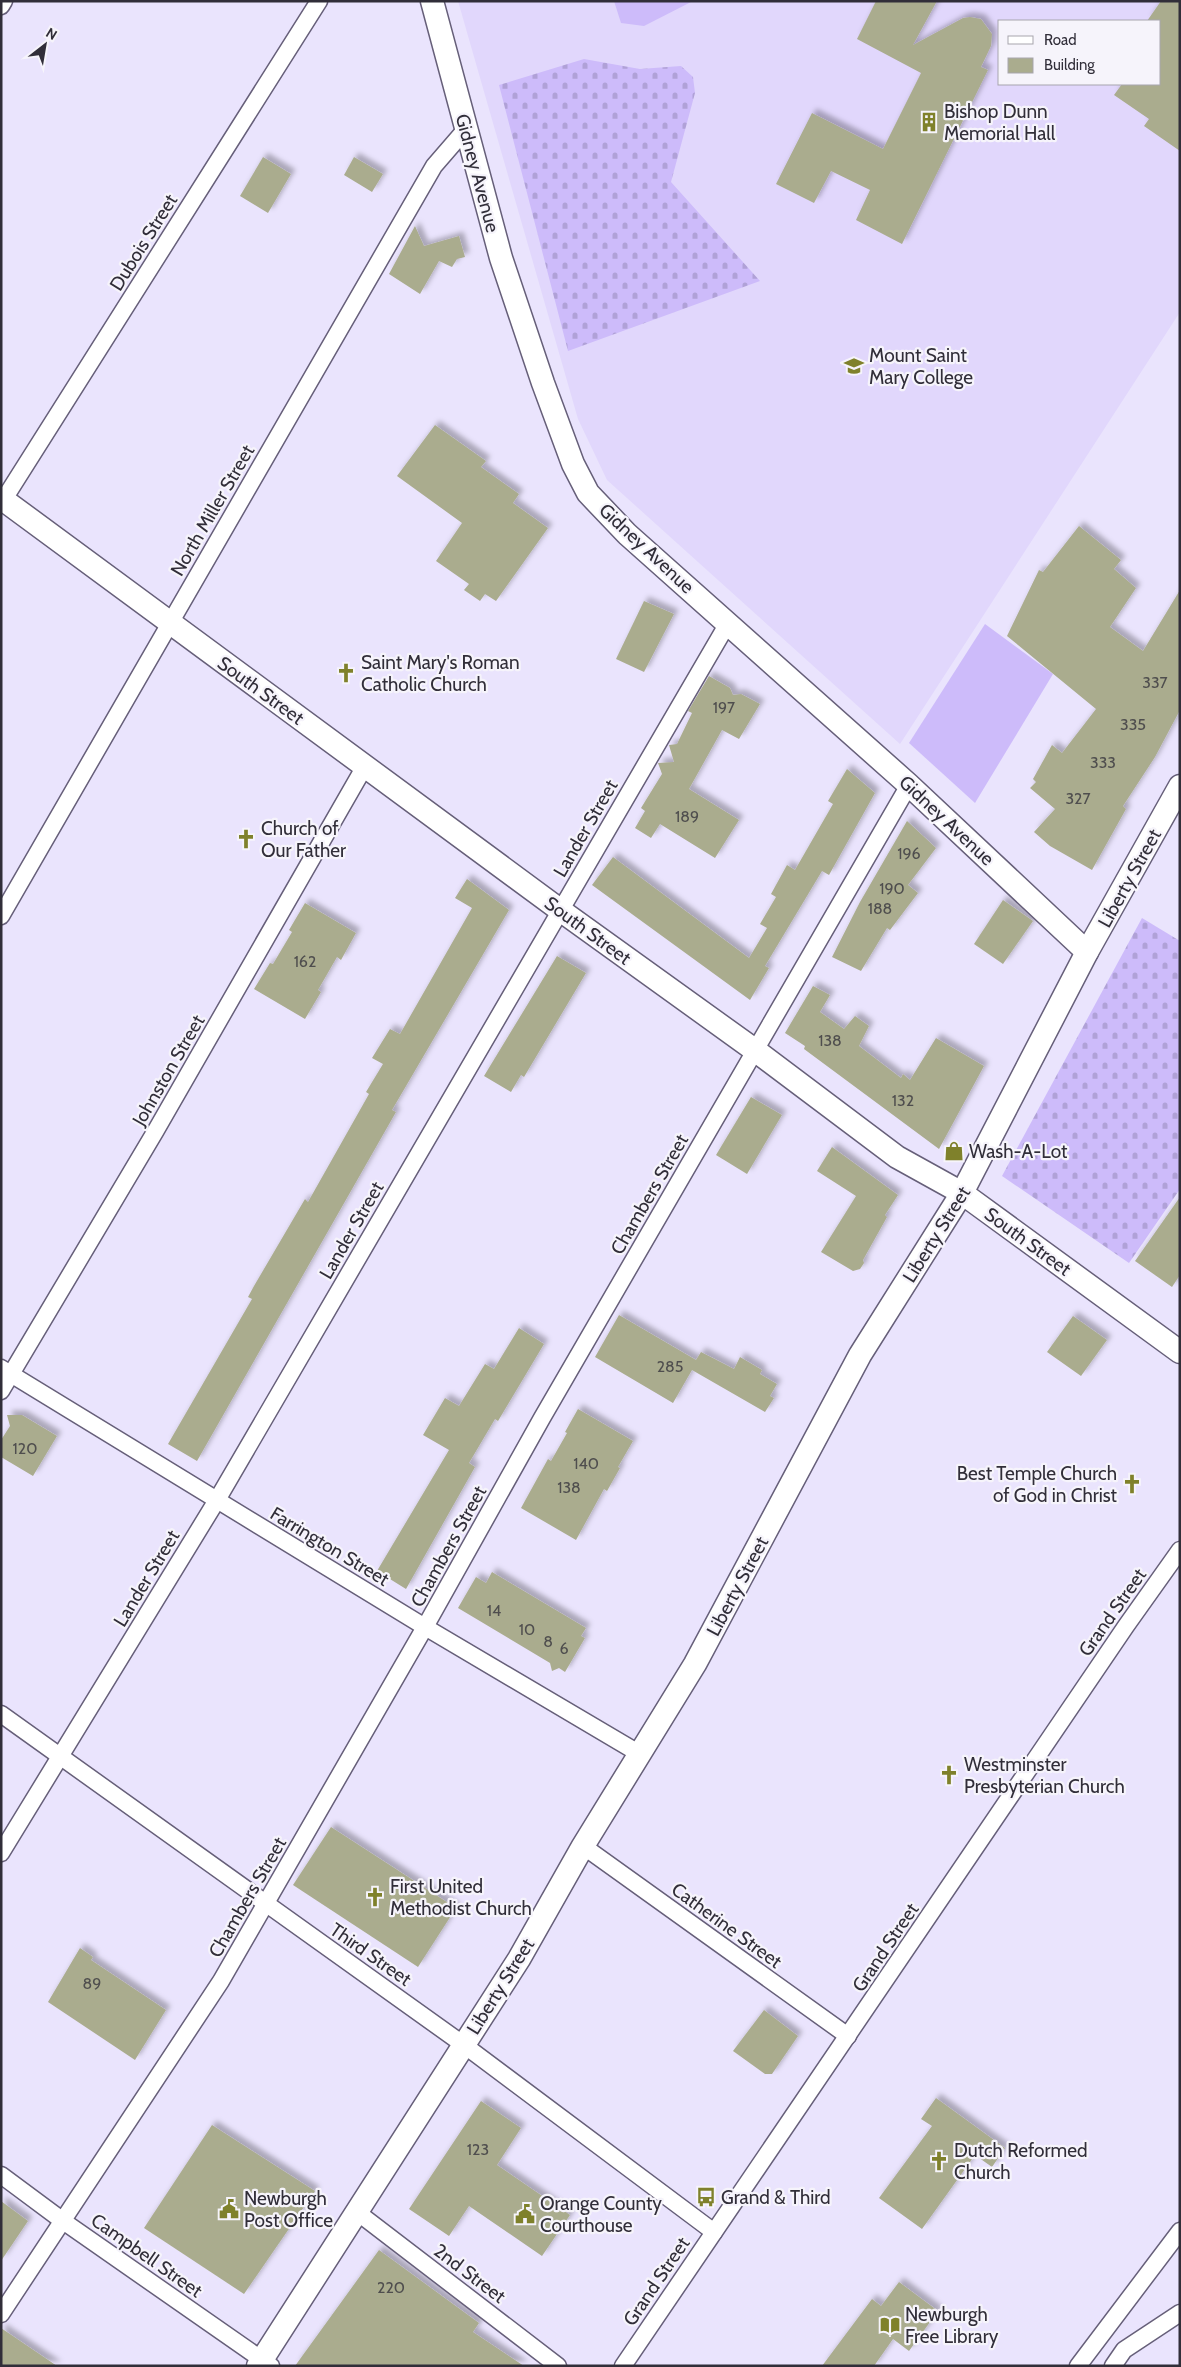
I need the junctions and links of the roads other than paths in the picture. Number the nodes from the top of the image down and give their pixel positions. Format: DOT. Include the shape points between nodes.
graph roads {
  1 [pos="4,1"];
  2 [pos="318,1"];
  3 [pos="432,1"];
  4 [pos="1,6"];
  5 [pos="466,129"];
  6 [pos="2,501"];
  7 [pos="170,622"];
  8 [pos="728,622"];
  9 [pos="365,766"];
  10 [pos="909,785"];
  11 [pos="1180,786"];
  12 [pos="560,910"];
  13 [pos="1,916"];
  14 [pos="1087,952"];
  15 [pos="756,1051"];
  16 [pos="962,1193"];
  17 [pos="1180,1352"];
  18 [pos="6,1371"];
  19 [pos="1,1391"];
  20 [pos="217,1500"];
  21 [pos="1180,1550"];
  22 [pos="425,1627"];
  23 [pos="1,1714"];
  24 [pos="640,1754"];
  25 [pos="60,1757"];
  26 [pos="583,1846"];
  27 [pos="1,1853"];
  28 [pos="266,1904"];
  29 [pos="848,2036"];
  30 [pos="464,2044"];
  31 [pos="1,2175"];
  32 [pos="357,2212"];
  33 [pos="63,2221"];
  34 [pos="1180,2231"];
  35 [pos="714,2232"];
  36 [pos="1180,2313"];
  37 [pos="1,2314"];
  38 [pos="264,2364"];
  39 [pos="558,2366"];
  40 [pos="622,2366"];
  41 [pos="1078,2366"];
  42 [pos="1113,2366"];
  1 -- 4 [label="street"];
  2 -- 6 [label="street, Dubois Street"];
  3 -- 5 [label="street, Gidney Avenue"];
  5 -- 7 [label="street, North Miller Street" via="434,166"];
  5 -- 8 [label="street, Gidney Avenue" via="504,268 573,464 588,494 627,534"];
  6 -- 7 [label="street, South Street"];
  7 -- 9 [label="street, South Street"];
  7 -- 13 [label="street, North Miller Street"];
  8 -- 10 [label="street, Gidney Avenue"];
  8 -- 12 [label="street, Lander Street"];
  9 -- 12 [label="street, South Street"];
  9 -- 18 [label="street, Johnston Street" via="155,1132"];
  10 -- 14 [label="street, Gidney Avenue"];
  10 -- 15 [label="street, Chambers Street"];
  11 -- 14 [label="street, Liberty Street"];
  12 -- 15 [label="street, South Street"];
  12 -- 20 [label="street, Lander Street"];
  14 -- 16 [label="street, Liberty Street"];
  15 -- 16 [label="street, South Street" via="897,1157"];
  15 -- 22 [label="street, Chambers Street"];
  16 -- 17 [label="street, South Street"];
  16 -- 24 [label="street, Liberty Street" via="860,1355 695,1664"];
  18 -- 19 [label="street, Johnston Street"];
  18 -- 20 [label="street, Farrington Street"];
  20 -- 22 [label="street, Farrington Street"];
  20 -- 25 [label="street, Lander Street"];
  21 -- 29 [label="street, Grand Street"];
  22 -- 24 [label="street, Farrington Street"];
  22 -- 28 [label="street, Chambers Street"];
  23 -- 25 [label="street, Third Street"];
  24 -- 26 [label="street, Liberty Street"];
  25 -- 27 [label="street, Lander Street"];
  25 -- 28 [label="street, Third Street"];
  26 -- 29 [label="street, Catherine Street"];
  26 -- 30 [label="street, Liberty Street"];
  28 -- 30 [label="street, Third Street"];
  28 -- 33 [label="street, Chambers Street" via="221,1981"];
  29 -- 35 [label="street, Grand Street"];
  30 -- 32 [label="street, Liberty Street"];
  30 -- 35 [label="street, Third Street"];
  31 -- 33 [label="street, Campbell Street"];
  32 -- 38 [label="street, Liberty Street"];
  32 -- 39 [label="street, 2nd Street"];
  33 -- 37 [label="street, Chambers Street"];
  33 -- 38 [label="street, Campbell Street"];
  34 -- 41 [label="street"];
  35 -- 40 [label="street, Grand Street"];
  36 -- 42 [label="street" via="1124,2350"];
}
